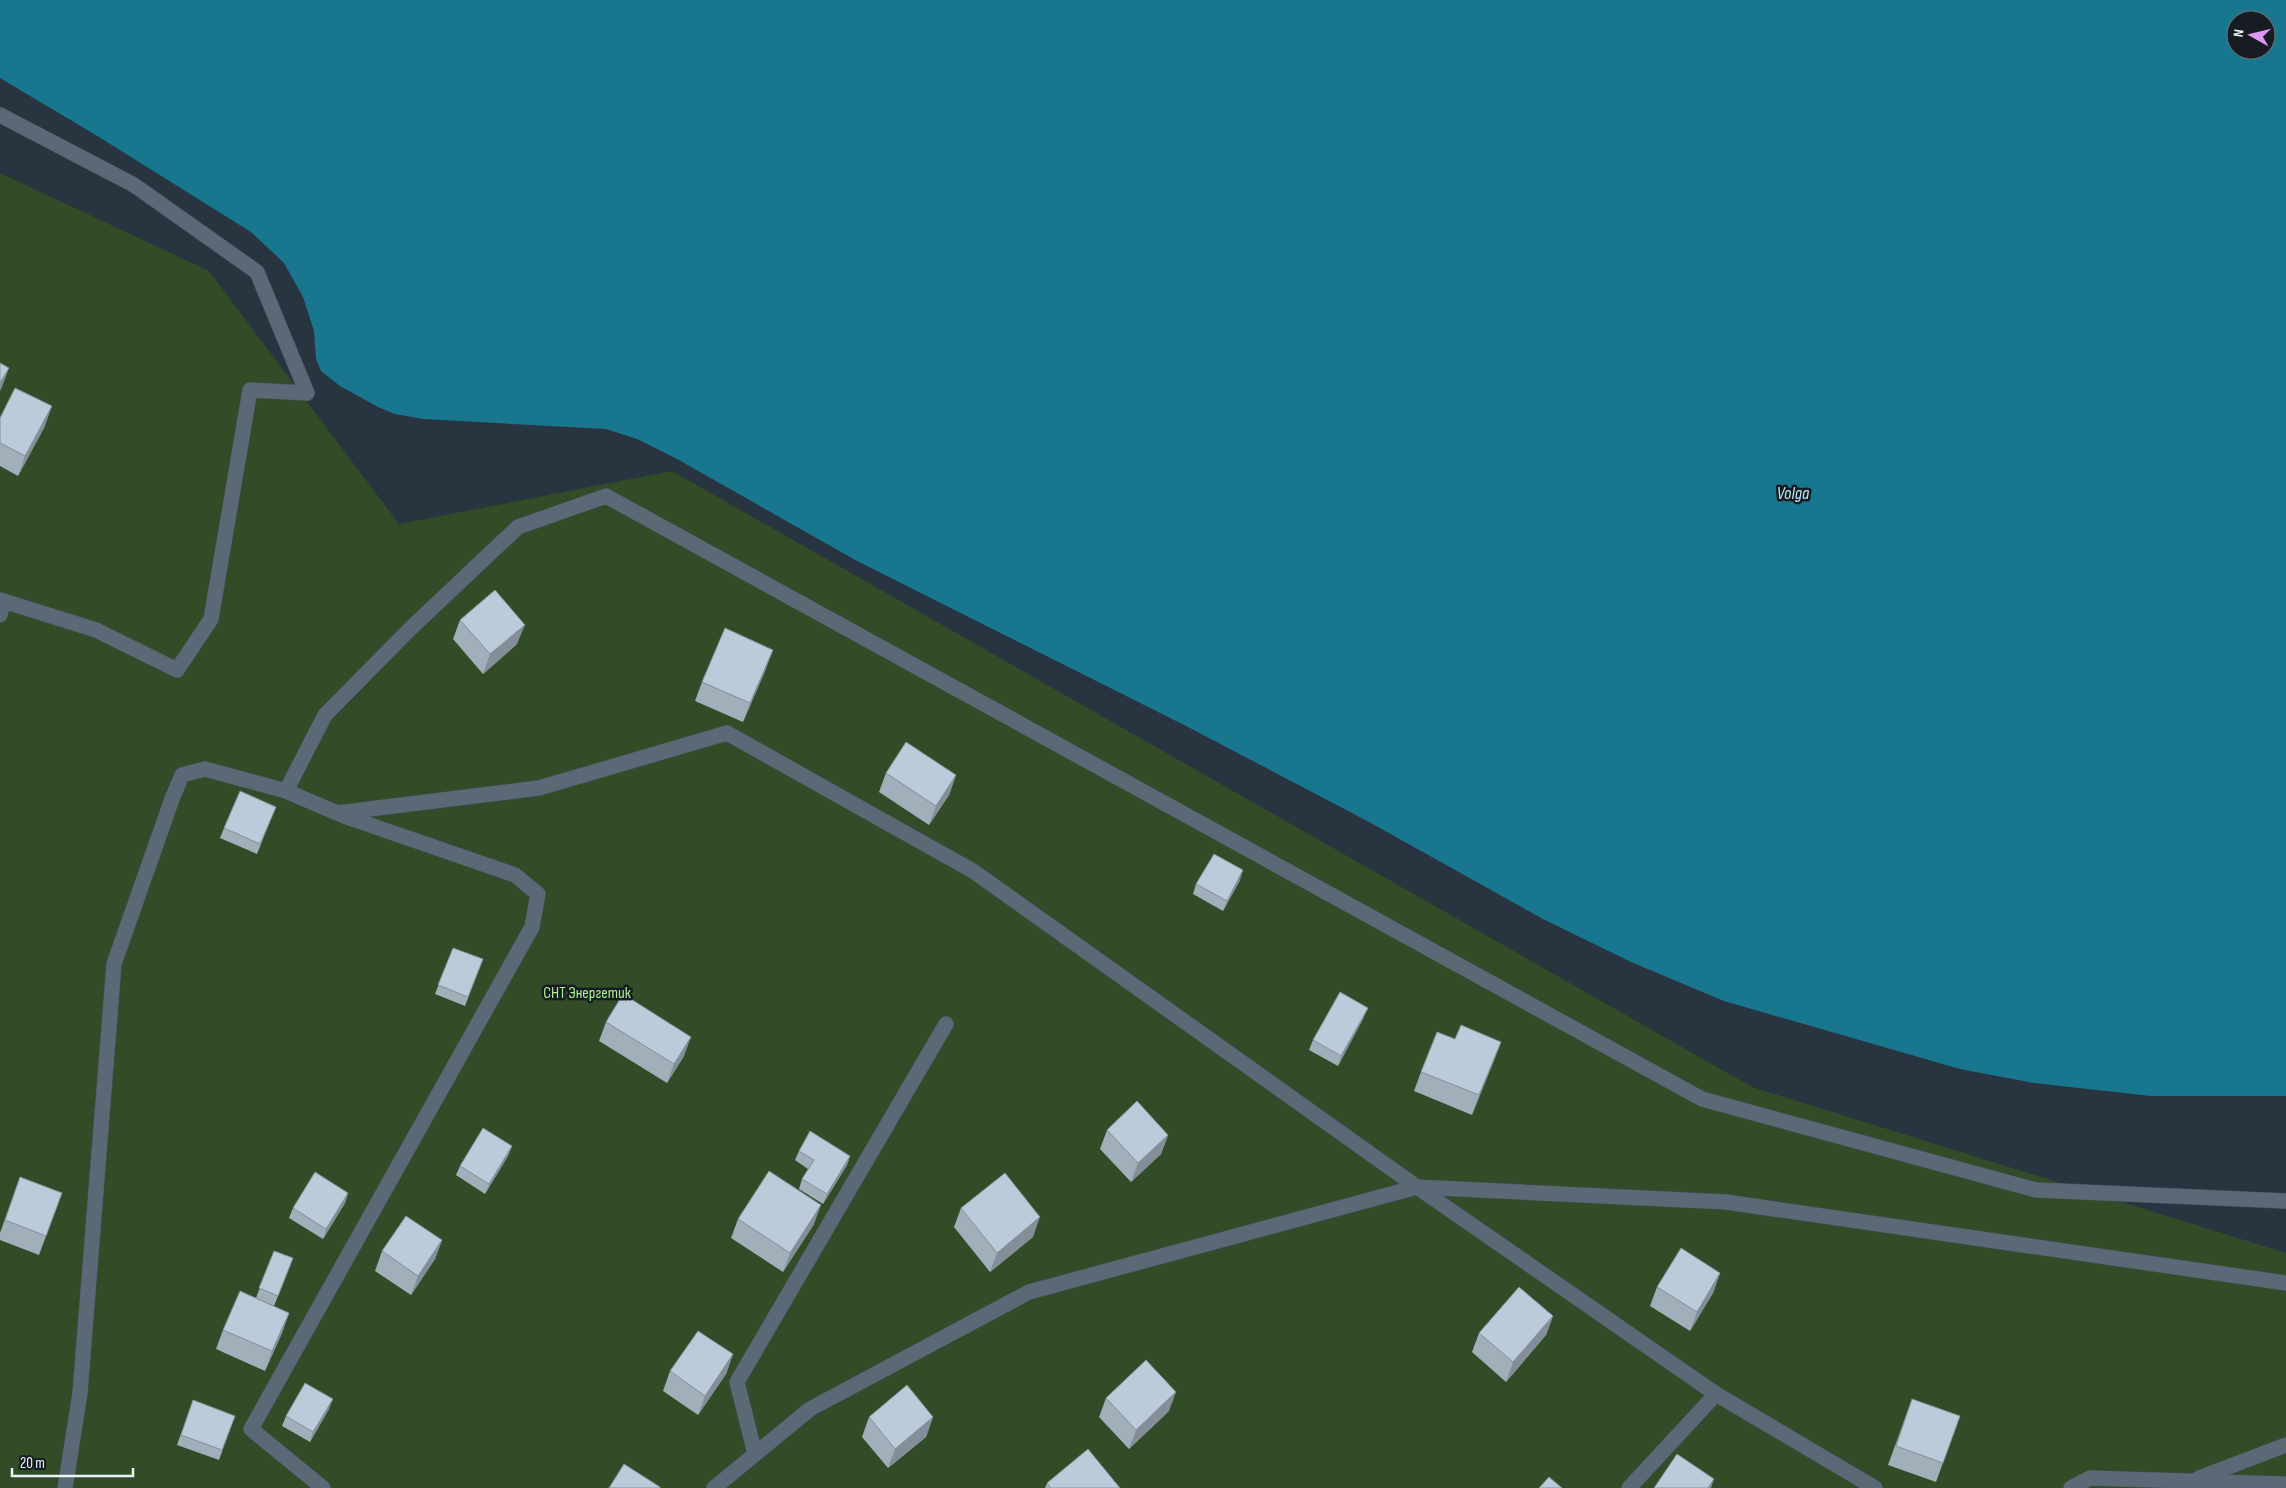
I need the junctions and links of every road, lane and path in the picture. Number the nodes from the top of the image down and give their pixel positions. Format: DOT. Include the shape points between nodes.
graph roads {
  1 [pos="0,115"];
  2 [pos="1,606"];
  3 [pos="286,791"];
  4 [pos="338,813"];
  5 [pos="946,1024"];
  6 [pos="1417,1188"];
  7 [pos="2286,1201"];
  8 [pos="2286,1283"];
  9 [pos="1716,1394"];
  10 [pos="2286,1445"];
  11 [pos="755,1454"];
  12 [pos="2193,1481"];
  13 [pos="2286,1484"];
  14 [pos="65,1488"];
  15 [pos="322,1488"];
  16 [pos="714,1488"];
  17 [pos="1629,1488"];
  18 [pos="1875,1488"];
  19 [pos="2071,1488"];
  1 -- 2 [label="lane" via="134,186 256,272 307,393 250,390 210,619 177,670 96,630"];
  3 -- 4 [label="lane"];
  3 -- 7 [label="lane" via="325,715 518,527 606,496 1702,1099 2036,1190"];
  3 -- 14 [label="lane" via="205,769 182,775 114,964 80,1393"];
  4 -- 6 [label="lane" via="539,788 727,733 973,871"];
  4 -- 15 [label="lane" via="515,875 538,894 532,926 251,1430"];
  5 -- 11 [label="lane" via="737,1382"];
  6 -- 8 [label="lane" via="1726,1202"];
  6 -- 9 [label="lane"];
  6 -- 11 [label="lane" via="1029,1292 810,1409"];
  9 -- 17 [label="lane"];
  9 -- 18 [label="lane"];
  10 -- 12 [label="lane"];
  11 -- 16 [label="lane"];
  12 -- 13 [label="lane"];
  12 -- 19 [label="lane" via="2090,1478"];
}
